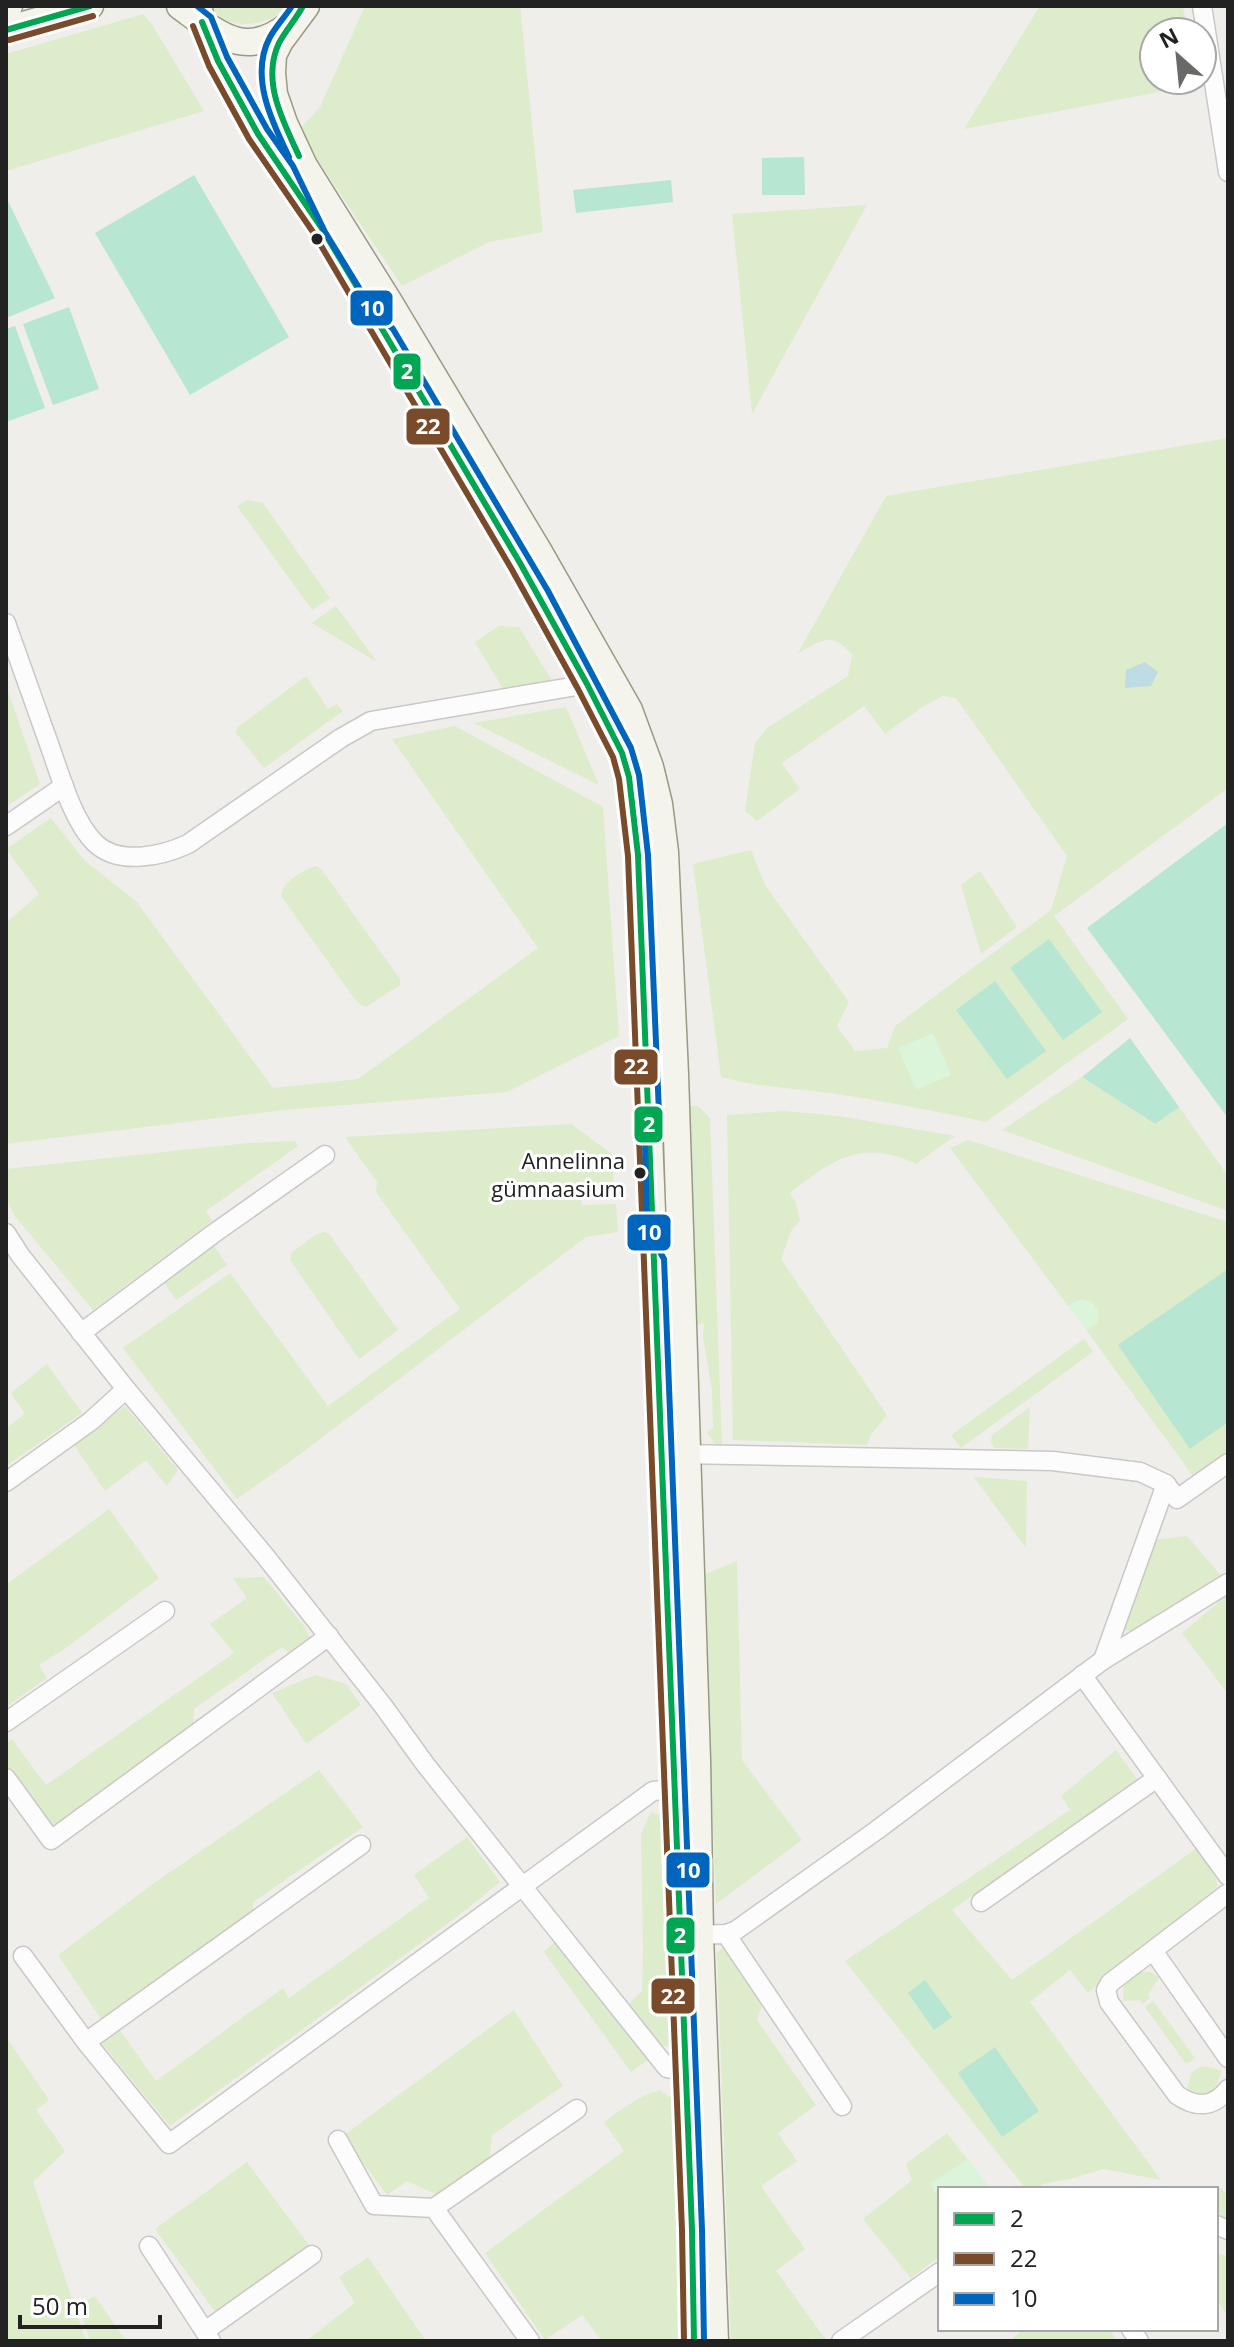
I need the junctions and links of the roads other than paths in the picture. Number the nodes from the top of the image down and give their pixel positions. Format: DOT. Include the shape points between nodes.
graph roads {
  1 [pos="90,6"];
  2 [pos="180,6"];
  3 [pos="1202,6"];
  4 [pos="302,10"];
  5 [pos="200,14"];
  6 [pos="6,30"];
  7 [pos="1228,172"];
  8 [pos="6,623"];
  9 [pos="597,677"];
  10 [pos="64,786"];
  11 [pos="6,826"];
  12 [pos="325,1155"];
  13 [pos="6,1233"];
  14 [pos="81,1333"];
  15 [pos="126,1389"];
  16 [pos="675,1454"];
  17 [pos="1228,1463"];
  18 [pos="6,1482"];
  19 [pos="1166,1484"];
  20 [pos="1228,1583"];
  21 [pos="165,1611"];
  22 [pos="329,1636"];
  23 [pos="1103,1660"];
  24 [pos="1082,1675"];
  25 [pos="6,1722"];
  26 [pos="6,1778"];
  27 [pos="1157,1778"];
  28 [pos="674,1789"];
  29 [pos="361,1845"];
  30 [pos="1228,1876"];
  31 [pos="522,1886"];
  32 [pos="1228,1893"];
  33 [pos="981,1902"];
  34 [pos="726,1934"];
  35 [pos="690,1935"];
  36 [pos="1154,1952"];
  37 [pos="23,1956"];
  38 [pos="86,2042"];
  39 [pos="1228,2058"];
  40 [pos="686,2072"];
  41 [pos="1228,2089"];
  42 [pos="842,2106"];
  43 [pos="577,2109"];
  44 [pos="338,2140"];
  45 [pos="434,2208"];
  46 [pos="149,2246"];
  47 [pos="312,2255"];
  48 [pos="938,2273"];
  49 [pos="208,2336"];
  50 [pos="530,2341"];
  51 [pos="694,2341"];
  52 [pos="715,2341"];
  53 [pos="841,2341"];
  1 -- 6 [label="street"];
  2 -- 5 [label="street"];
  3 -- 7 [label="street"];
  4 -- 5 [label="street" via="269,37 239,43 214,32"];
  4 -- 9 [label="street" via="273,55 274,94 284,123"];
  5 -- 9 [label="street" via="218,61 258,134 321,227 526,574"];
  8 -- 10 [label="street"];
  9 -- 10 [label="street" via="371,721 188,844 150,856 121,855 96,844"];
  9 -- 16 [label="street" via="634,807"];
  10 -- 11 [label="street"];
  12 -- 14 [label="street"];
  13 -- 14 [label="street"];
  14 -- 15 [label="street"];
  15 -- 18 [label="street"];
  15 -- 22 [label="street"];
  16 -- 19 [label="street" via="1053,1461 1140,1472"];
  16 -- 28 [label="street"];
  16 -- 35 [label="street" via="697,1745"];
  17 -- 19 [label="street" via="1177,1499"];
  19 -- 23 [label="street"];
  20 -- 23 [label="street"];
  21 -- 25 [label="street"];
  22 -- 26 [label="street" via="51,1840"];
  22 -- 31 [label="street"];
  23 -- 24 [label="street"];
  24 -- 27 [label="street"];
  24 -- 34 [label="street" via="877,1830"];
  27 -- 30 [label="street"];
  27 -- 33 [label="street"];
  28 -- 31 [label="street" via="653,1791"];
  28 -- 35 [label="street"];
  29 -- 38 [label="street"];
  31 -- 38 [label="street" via="169,2144"];
  31 -- 40 [label="street" via="667,2068"];
  32 -- 36 [label="street"];
  34 -- 35 [label="street"];
  34 -- 42 [label="street"];
  35 -- 40 [label="street"];
  35 -- 52 [label="street"];
  36 -- 39 [label="street"];
  36 -- 41 [label="street" via="1110,1983 1109,2002 1177,2095 1191,2105 1209,2103"];
  37 -- 38 [label="street"];
  40 -- 51 [label="street"];
  43 -- 45 [label="street"];
  44 -- 45 [label="street" via="374,2205"];
  45 -- 50 [label="street"];
  46 -- 49 [label="street"];
  47 -- 49 [label="street"];
  48 -- 53 [label="street"];
}
